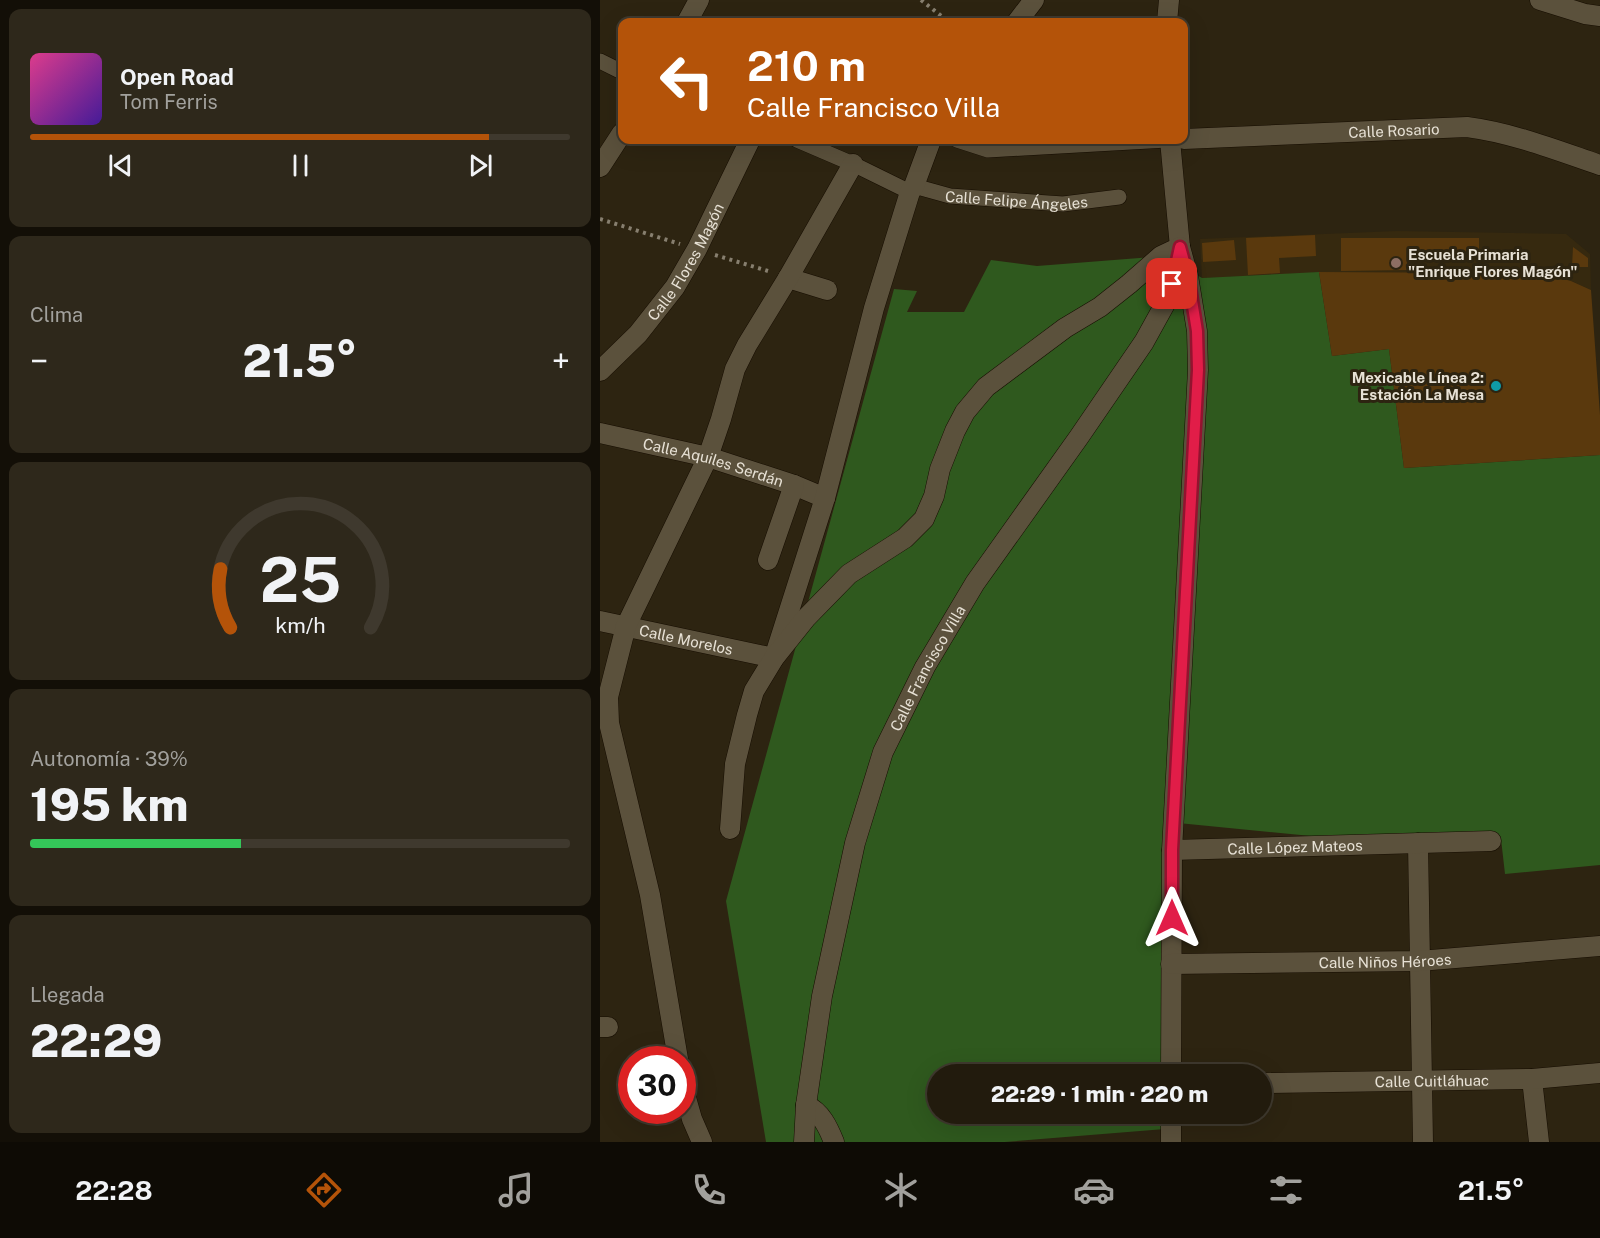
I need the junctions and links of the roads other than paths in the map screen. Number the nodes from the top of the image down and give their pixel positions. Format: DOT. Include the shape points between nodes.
graph roads {
  1 [pos="699,0"];
  2 [pos="1034,0"];
  3 [pos="1169,0"];
  4 [pos="1540,0"];
  5 [pos="1600,16"];
  6 [pos="689,18"];
  7 [pos="1020,18"];
  8 [pos="1167,18"];
  9 [pos="600,61"];
  10 [pos="618,70"];
  11 [pos="618,139"];
  12 [pos="1188,139"];
  13 [pos="748,144"];
  14 [pos="806,144"];
  15 [pos="929,144"];
  16 [pos="969,144"];
  17 [pos="1096,144"];
  18 [pos="1168,144"];
  19 [pos="853,164"];
  20 [pos="1600,165"];
  21 [pos="600,167"];
  22 [pos="912,189"];
  23 [pos="1119,197"];
  24 [pos="1180,247"];
  25 [pos="788,278"];
  26 [pos="827,290"];
  27 [pos="600,371"];
  28 [pos="600,433"];
  29 [pos="708,457"];
  30 [pos="794,485"];
  31 [pos="825,498"];
  32 [pos="768,560"];
  33 [pos="600,621"];
  34 [pos="626,626"];
  35 [pos="774,658"];
  36 [pos="730,829"];
  37 [pos="1491,841"];
  38 [pos="1418,843"];
  39 [pos="1172,850"];
  40 [pos="1600,946"];
  41 [pos="1419,961"];
  42 [pos="1171,964"];
  43 [pos="676,1046"];
  44 [pos="1171,1064"];
  45 [pos="1600,1073"];
  46 [pos="1532,1079"];
  47 [pos="1421,1081"];
  48 [pos="1272,1083"];
  49 [pos="806,1105"];
  50 [pos="694,1124"];
  51 [pos="1171,1124"];
  52 [pos="702,1142"];
  53 [pos="804,1142"];
  54 [pos="834,1142"];
  55 [pos="1171,1142"];
  56 [pos="1423,1142"];
  57 [pos="1539,1142"];
  1 -- 6 [label="street"];
  2 -- 7 [label="street"];
  3 -- 8 [label="street"];
  4 -- 5 [label="street"];
  9 -- 10 [label="street"];
  11 -- 21 [label="street"];
  12 -- 20 [label="street, Calle Rosario" via="1467,127 1526,139"];
  13 -- 27 [label="street, Calle Flores Magón" via="675,287 639,334"];
  14 -- 19 [label="street, Calle Felipe Ángeles"];
  15 -- 22 [label="street"];
  16 -- 17 [label="street" via="988,150"];
  18 -- 24 [label="street"];
  19 -- 22 [label="street, Calle Felipe Ángeles"];
  19 -- 25 [label="street"];
  22 -- 23 [label="street, Calle Felipe Ángeles" via="950,196 1063,204"];
  22 -- 31 [label="street" via="874,308"];
  24 -- 35 [label="street" via="1161,256 1100,307 986,387 955,431 924,519 905,538 849,574"];
  24 -- 39 [label="street" via="1197,331 1198,370"];
  24 -- 49 [label="street, Calle Francisco Villa" via="1165,304 1144,342 975,583 925,667 883,752 855,843 822,996"];
  25 -- 26 [label="street"];
  25 -- 29 [label="street" via="735,369"];
  28 -- 29 [label="street, Calle Aquiles Serdán"];
  29 -- 30 [label="street, Calle Aquiles Serdán"];
  29 -- 34 [label="street"];
  30 -- 31 [label="street, Calle Aquiles Serdán"];
  30 -- 32 [label="street"];
  31 -- 35 [label="street"];
  33 -- 34 [label="street, Calle Morelos"];
  34 -- 35 [label="street, Calle Morelos"];
  34 -- 43 [label="street" via="608,697 609,723 650,895"];
  35 -- 36 [label="street" via="754,691 747,715 735,764"];
  37 -- 38 [label="street, Calle López Mateos"];
  38 -- 39 [label="street, Calle López Mateos"];
  38 -- 41 [label="street"];
  39 -- 42 [label="street"];
  40 -- 41 [label="street, Calle Niños Héroes"];
  41 -- 42 [label="street, Calle Niños Héroes"];
  41 -- 47 [label="street"];
  42 -- 44 [label="street"];
  45 -- 46 [label="street, Calle Cuitláhuac"];
  46 -- 47 [label="street, Calle Cuitláhuac"];
  46 -- 57 [label="street"];
  47 -- 48 [label="street, Calle Cuitláhuac"];
  47 -- 56 [label="street"];
  49 -- 53 [label="street, Calle Francisco Villa"];
  49 -- 54 [label="street" via="821,1117"];
  50 -- 52 [label="street"];
  51 -- 55 [label="street"];
}
